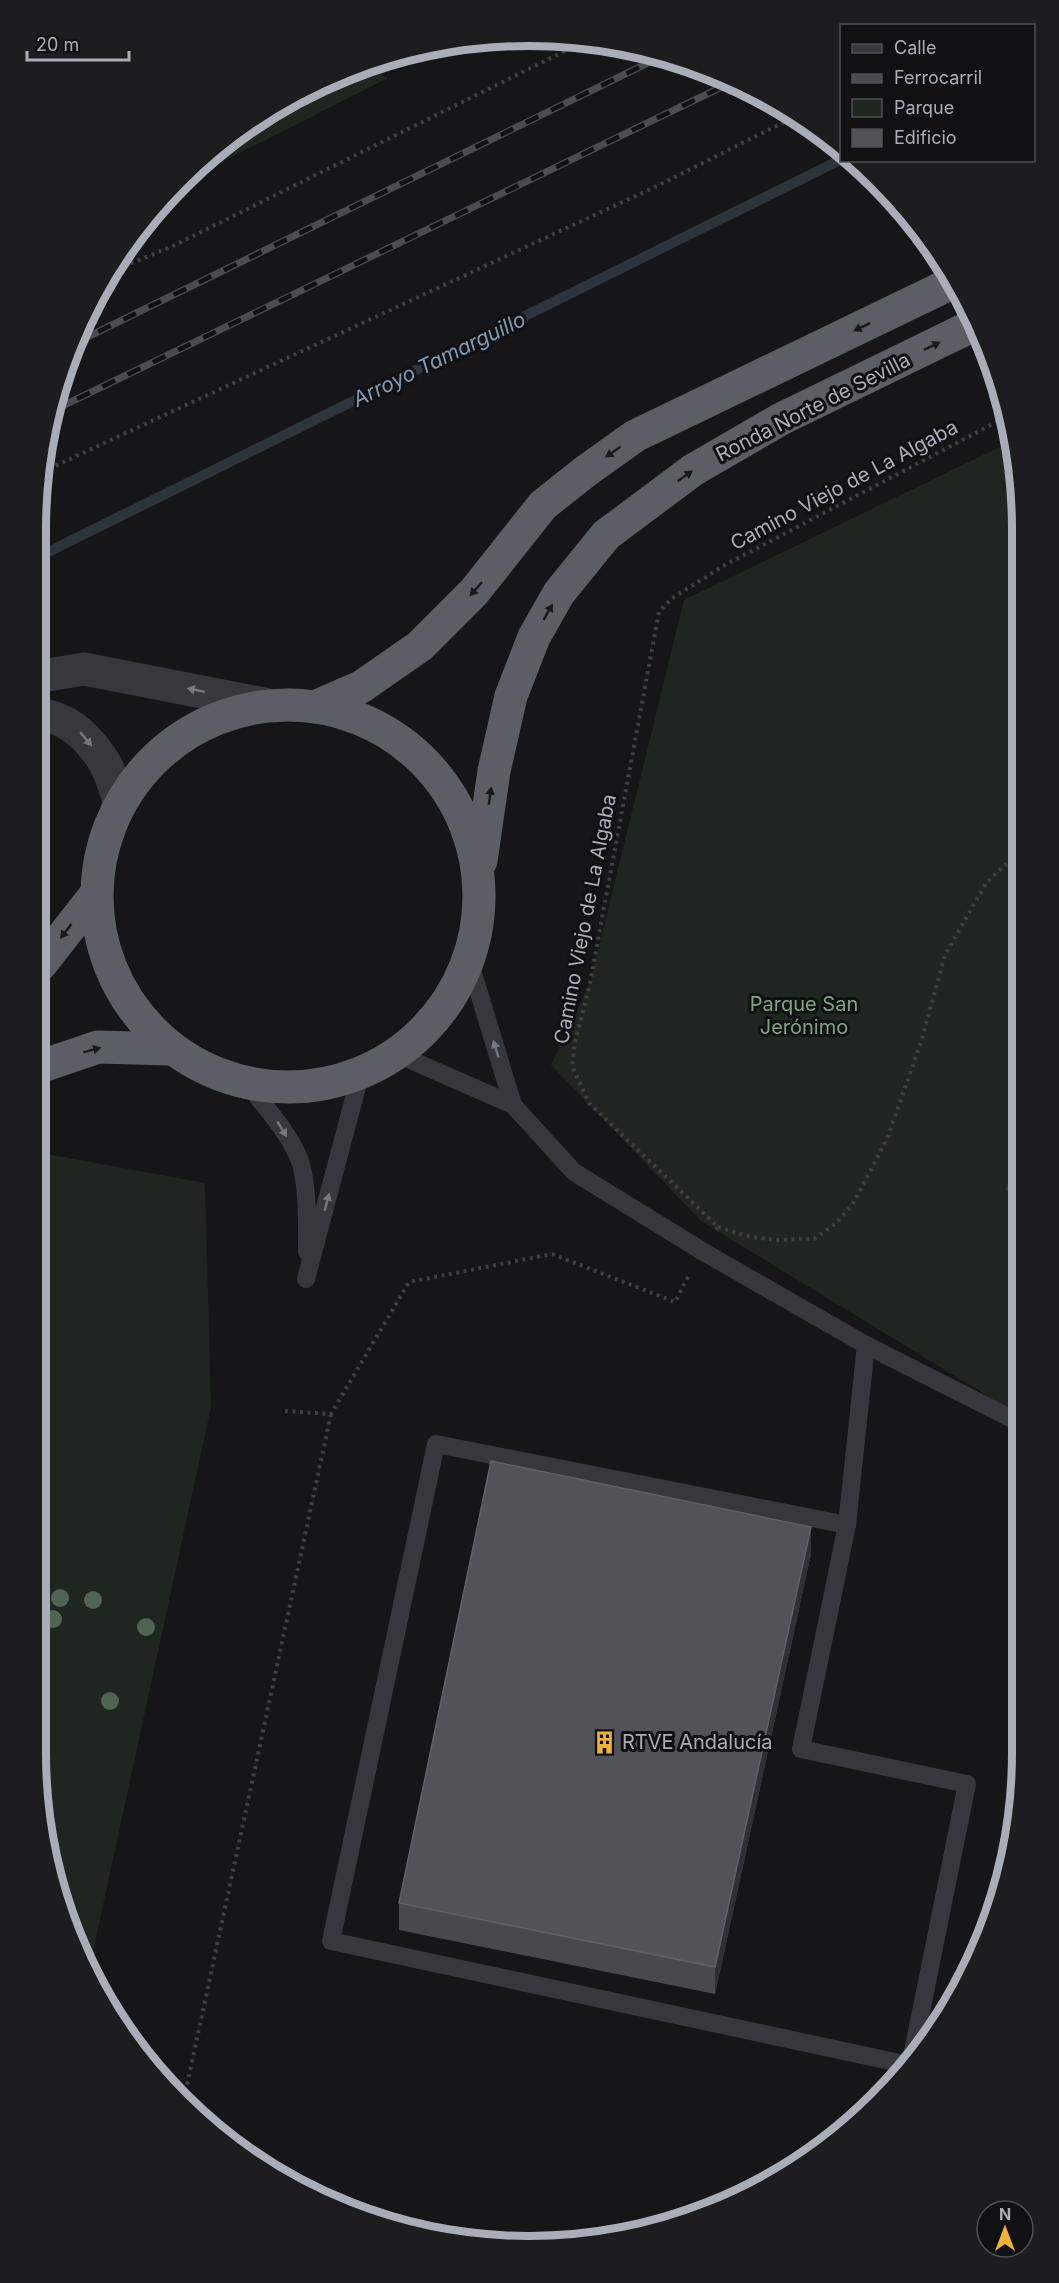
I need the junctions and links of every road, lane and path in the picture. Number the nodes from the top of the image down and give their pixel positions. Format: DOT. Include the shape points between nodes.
graph roads {
  1 [pos="569,49"];
  2 [pos="787,121"];
  3 [pos="125,266"];
  4 [pos="947,286"];
  5 [pos="968,328"];
  6 [pos="1000,420"];
  7 [pos="51,468"];
  8 [pos="46,675"];
  9 [pos="274,706"];
  10 [pos="315,707"];
  11 [pos="46,714"];
  12 [pos="120,804"];
  13 [pos="1012,859"];
  14 [pos="479,875"];
  15 [pos="96,894"];
  16 [pos="46,958"];
  17 [pos="469,960"];
  18 [pos="171,1049"];
  19 [pos="397,1054"];
  20 [pos="46,1065"];
  21 [pos="362,1072"];
  22 [pos="246,1083"];
  23 [pos="513,1105"];
  24 [pos="718,1227"];
  25 [pos="702,1251"];
  26 [pos="866,1345"];
  27 [pos="285,1411"];
  28 [pos="331,1414"];
  29 [pos="1012,1419"];
  30 [pos="847,1525"];
  31 [pos="913,2048"];
  32 [pos="902,2061"];
  33 [pos="186,2092"];
  1 -- 3 [label="path" via="173,246"];
  2 -- 7 [label="path" via="647,191"];
  4 -- 10 [label="highway, Ronda Norte de Sevilla, one-way" via="635,436 543,505 474,592 420,646 362,687"];
  14 -- 5 [label="highway, Ronda Norte de Sevilla, one-way" via="494,771 511,696 534,637 559,593 606,535 693,470 781,419"];
  6 -- 24 [label="path, Camino Viejo de La Algaba" via="725,565 671,599 659,612 572,1066 589,1103"];
  9 -- 8 [label="street, one-way" via="84,669"];
  9 -- 10 [label="highway, Ronda Norte de Sevilla"];
  9 -- 12 [label="highway, Ronda Norte de Sevilla" via="236,712 169,746 141,772"];
  10 -- 14 [label="highway, Ronda Norte de Sevilla" via="341,711 365,721 400,741 430,767 453,800 470,836"];
  11 -- 12 [label="street, one-way" via="56,716 79,731 104,761"];
  12 -- 15 [label="highway, Ronda Norte de Sevilla" via="106,832"];
  13 -- 24 [label="path" via="986,884 945,955 921,1042 887,1139 852,1205 814,1239 751,1238"];
  14 -- 17 [label="highway, Ronda Norte de Sevilla" via="479,918"];
  15 -- 16 [label="highway, one-way"];
  15 -- 18 [label="highway, Ronda Norte de Sevilla" via="100,938 115,980 139,1017"];
  17 -- 19 [label="highway, Ronda Norte de Sevilla" via="441,1013 422,1035"];
  23 -- 17 [label="lane, one-way"];
  20 -- 18 [label="highway, one-way" via="98,1047"];
  18 -- 22 [label="highway, Ronda Norte de Sevilla" via="219,1076"];
  19 -- 21 [label="highway, Ronda Norte de Sevilla"];
  19 -- 23 [label="lane"];
  21 -- 22 [label="highway, Ronda Norte de Sevilla" via="321,1085 283,1088"];
  22 -- 21 [label="lane, one-way" via="279,1124 301,1163 307,1214 306,1279"];
  23 -- 25 [label="lane" via="574,1172"];
  24 -- 25 [label="path"];
  25 -- 26 [label="lane"];
  25 -- 28 [label="path" via="675,1302 552,1254 409,1282"];
  26 -- 29 [label="lane"];
  26 -- 30 [label="lane"];
  27 -- 28 [label="path"];
  28 -- 33 [label="path"];
  30 -- 31 [label="lane" via="801,1749 967,1784"];
  30 -- 32 [label="lane" via="436,1444 332,1941"];
}
